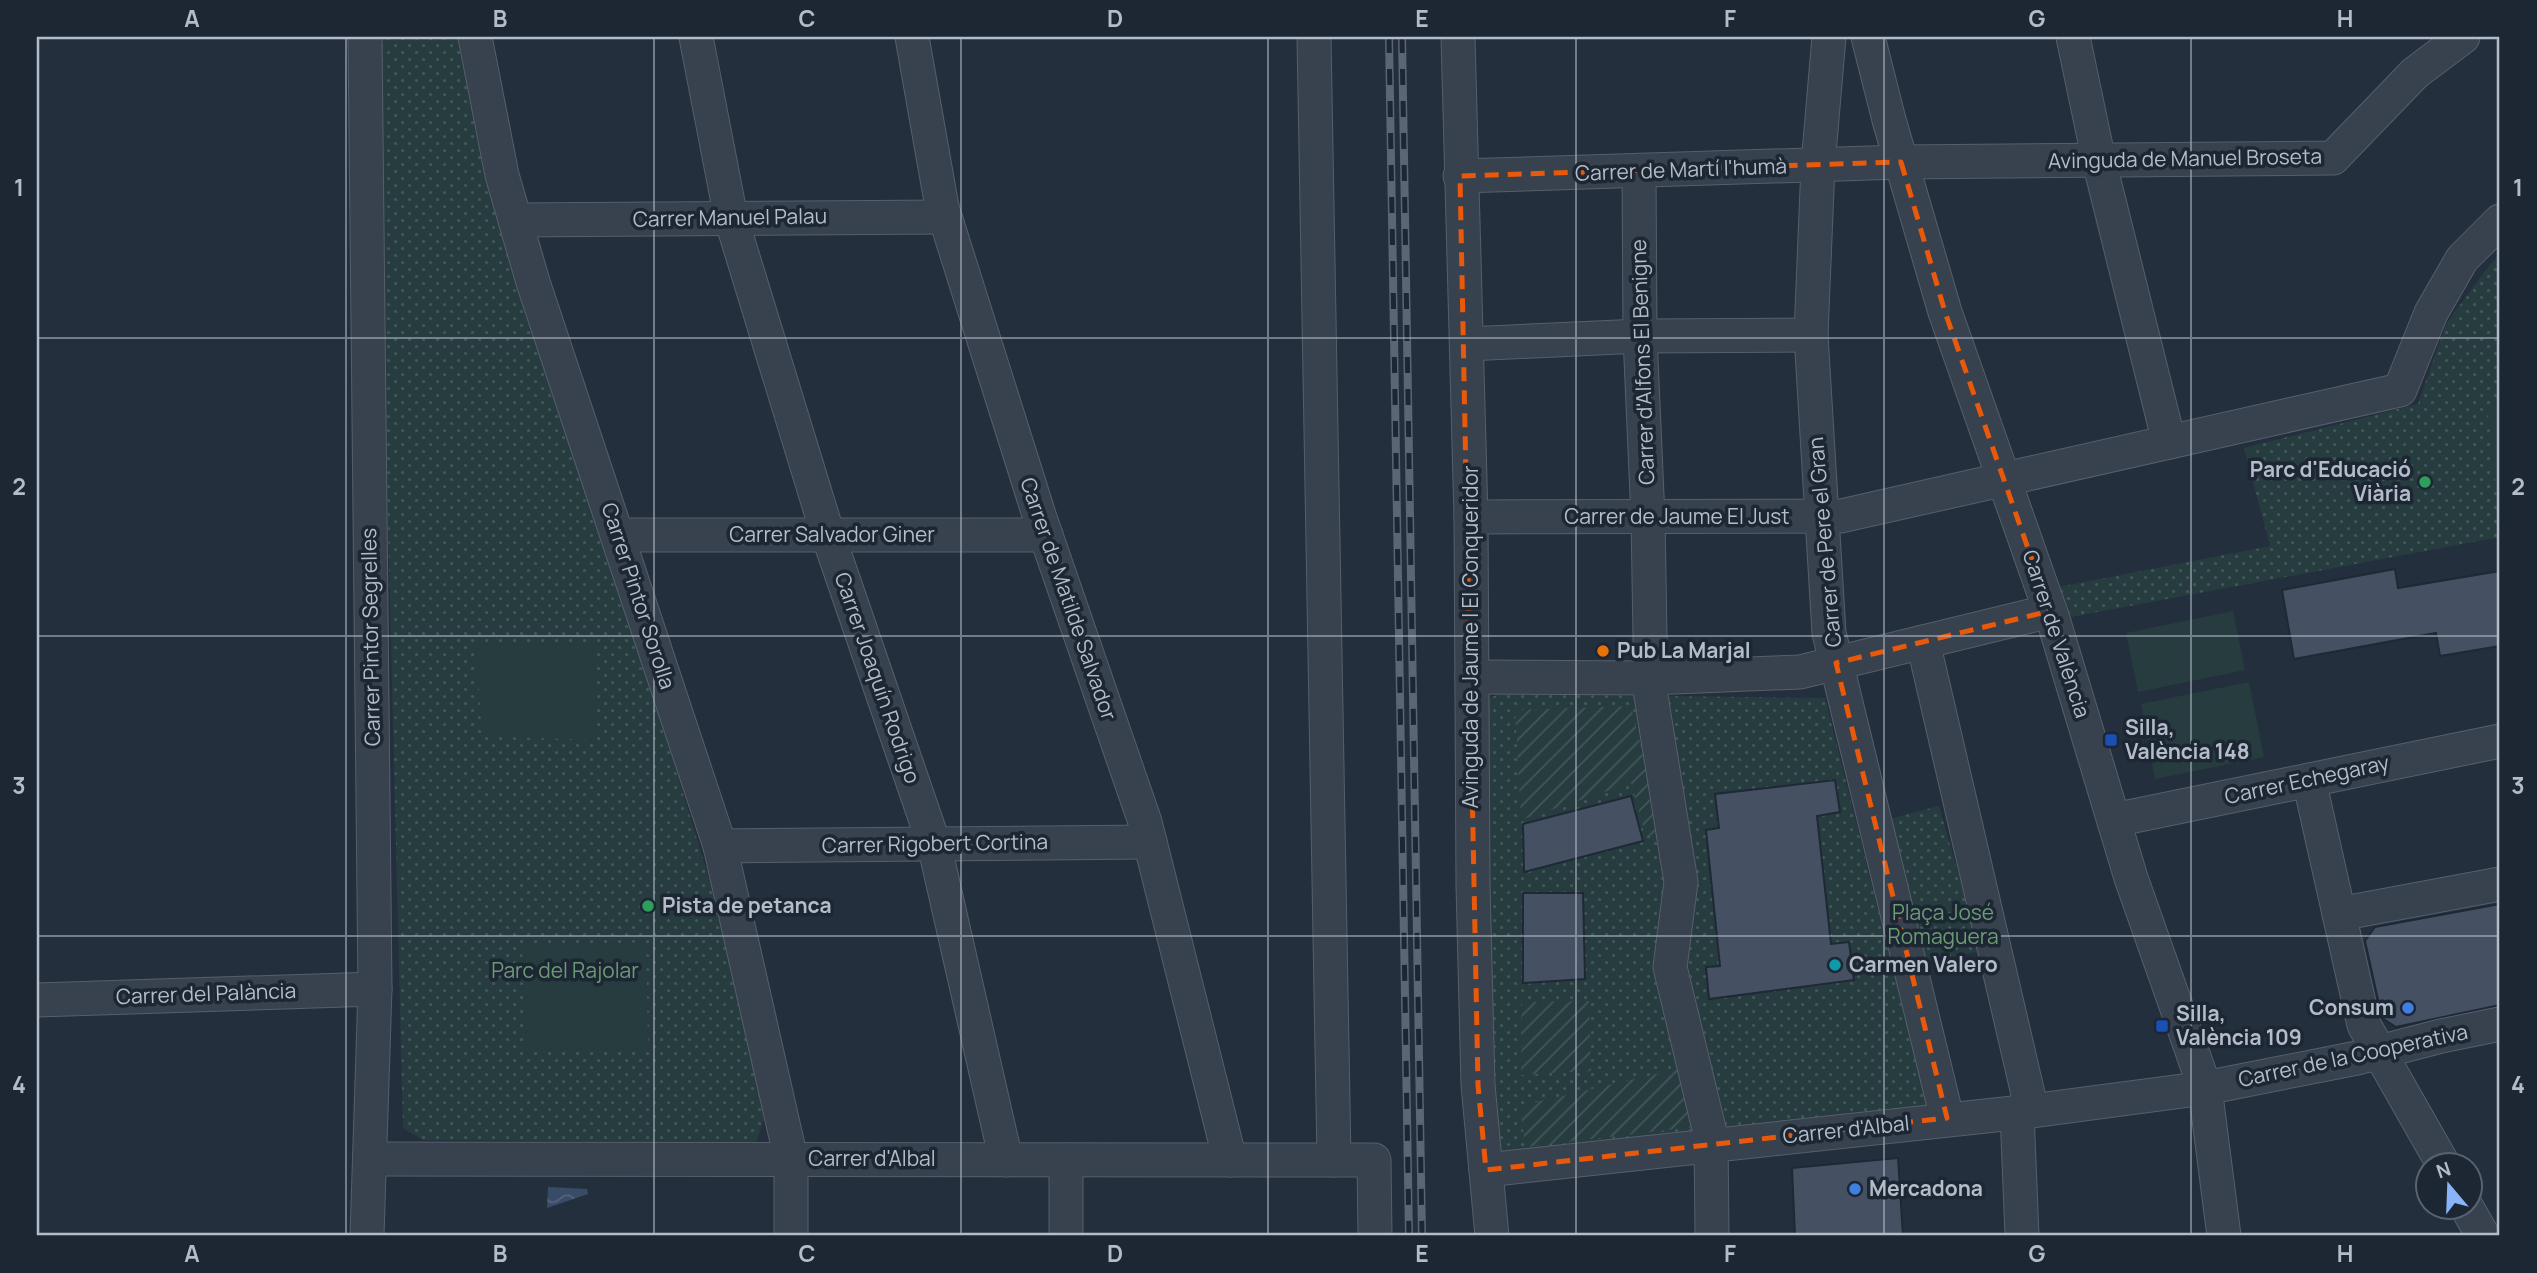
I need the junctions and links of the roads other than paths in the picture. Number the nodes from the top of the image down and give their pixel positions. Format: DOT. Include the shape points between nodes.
graph roads {
  1 [pos="365,37"];
  2 [pos="475,37"];
  3 [pos="696,37"];
  4 [pos="912,37"];
  5 [pos="1314,37"];
  6 [pos="1458,37"];
  7 [pos="1829,37"];
  8 [pos="1868,37"];
  9 [pos="2073,37"];
  10 [pos="2463,37"];
  11 [pos="2099,160"];
  12 [pos="1901,162"];
  13 [pos="1818,165"];
  14 [pos="1639,172"];
  15 [pos="1460,176"];
  16 [pos="944,217"];
  17 [pos="731,218"];
  18 [pos="515,220"];
  19 [pos="2500,221"];
  20 [pos="1811,335"];
  21 [pos="1640,337"];
  22 [pos="1467,344"];
  23 [pos="2169,442"];
  24 [pos="2005,479"];
  25 [pos="1821,516"];
  26 [pos="1471,517"];
  27 [pos="1648,518"];
  28 [pos="1046,534"];
  29 [pos="618,535"];
  30 [pos="828,535"];
  31 [pos="2050,611"];
  32 [pos="1923,642"];
  33 [pos="1836,663"];
  34 [pos="1472,677"];
  35 [pos="1651,687"];
  36 [pos="2500,741"];
  37 [pos="2309,780"];
  38 [pos="2114,820"];
  39 [pos="1150,842"];
  40 [pos="934,844"];
  41 [pos="720,846"];
  42 [pos="2500,884"];
  43 [pos="2339,914"];
  44 [pos="375,989"];
  45 [pos="37,1000"];
  46 [pos="2500,1024"];
  47 [pos="2379,1051"];
  48 [pos="2205,1088"];
  49 [pos="2024,1111"];
  50 [pos="1947,1118"];
  51 [pos="1712,1145"];
  52 [pos="2435,1150"];
  53 [pos="371,1159"];
  54 [pos="791,1159"];
  55 [pos="1006,1160"];
  56 [pos="1066,1160"];
  57 [pos="1230,1160"];
  58 [pos="1334,1160"];
  59 [pos="1486,1170"];
  60 [pos="2474,1220"];
  61 [pos="367,1236"];
  62 [pos="791,1236"];
  63 [pos="1066,1236"];
  64 [pos="1375,1236"];
  65 [pos="1492,1236"];
  66 [pos="1712,1236"];
  67 [pos="2022,1236"];
  68 [pos="2224,1236"];
  69 [pos="2483,1236"];
  1 -- 44 [label="street, Carrer Pintor Segrelles"];
  2 -- 18 [label="street, Carrer Pintor Sorolla"];
  3 -- 17 [label="street, Carrer Joaquín Rodrigo"];
  4 -- 16 [label="street, Carrer de Matilde Salvador"];
  5 -- 58 [label="street"];
  6 -- 15 [label="street, Avinguda de Jaume I El Conqueridor"];
  7 -- 13 [label="street, Carrer de Pere el Gran"];
  8 -- 12 [label="street, Carrer de València"];
  9 -- 11 [label="street"];
  10 -- 11 [label="street, Avinguda de Manuel Broseta" via="2415,73 2333,158"];
  11 -- 12 [label="street, Avinguda de Manuel Broseta"];
  11 -- 23 [label="street"];
  12 -- 13 [label="street, Carrer de Martí l'humà"];
  12 -- 24 [label="street, Carrer de València" via="1945,312"];
  13 -- 14 [label="street, Carrer de Martí l'humà"];
  13 -- 20 [label="street, Carrer de Pere el Gran"];
  14 -- 15 [label="street, Carrer de Martí l'humà"];
  14 -- 21 [label="street, Carrer d'Alfons El Benigne"];
  15 -- 22 [label="street, Avinguda de Jaume I El Conqueridor"];
  16 -- 17 [label="street, Carrer Manuel Palau"];
  16 -- 28 [label="street, Carrer de Matilde Salvador"];
  17 -- 18 [label="street, Carrer Manuel Palau"];
  17 -- 30 [label="street, Carrer Joaquín Rodrigo"];
  18 -- 29 [label="street, Carrer Pintor Sorolla"];
  19 -- 23 [label="street, Carrer de Jaume El Just" via="2462,259 2431,313 2400,390"];
  20 -- 21 [label="street"];
  20 -- 25 [label="street, Carrer de Pere el Gran"];
  21 -- 22 [label="street"];
  21 -- 27 [label="street, Carrer d'Alfons El Benigne"];
  22 -- 26 [label="street, Avinguda de Jaume I El Conqueridor"];
  23 -- 24 [label="street, Carrer de Jaume El Just"];
  24 -- 25 [label="street, Carrer de Jaume El Just" via="1842,516"];
  24 -- 31 [label="street, Carrer de València"];
  25 -- 27 [label="street, Carrer de Jaume El Just"];
  25 -- 33 [label="street, Carrer de Pere el Gran" via="1829,633"];
  26 -- 27 [label="street, Carrer de Jaume El Just"];
  26 -- 34 [label="street, Avinguda de Jaume I El Conqueridor"];
  27 -- 35 [label="street, Carrer d'Alfons El Benigne"];
  28 -- 30 [label="street, Carrer Salvador Giner"];
  28 -- 39 [label="street, Carrer de Matilde Salvador"];
  29 -- 30 [label="street, Carrer Salvador Giner"];
  29 -- 41 [label="street, Carrer Pintor Sorolla"];
  30 -- 40 [label="street, Carrer Joaquín Rodrigo"];
  31 -- 32 [label="street"];
  31 -- 38 [label="street, Carrer de València"];
  32 -- 33 [label="street"];
  32 -- 49 [label="street"];
  33 -- 35 [label="street" via="1800,672"];
  33 -- 50 [label="street, Carrer de Pere el Gran"];
  34 -- 35 [label="street"];
  34 -- 59 [label="street, Avinguda de Jaume I El Conqueridor" via="1478,1085"];
  35 -- 51 [label="street, Carrer d'Alfons El Benigne" via="1681,882 1670,967"];
  36 -- 37 [label="street, Carrer Echegaray"];
  37 -- 38 [label="street, Carrer Echegaray"];
  37 -- 43 [label="street"];
  38 -- 48 [label="street, Carrer de València"];
  39 -- 40 [label="street, Carrer Rigobert Cortina"];
  39 -- 57 [label="street, Carrer de Matilde Salvador"];
  40 -- 41 [label="street, Carrer Rigobert Cortina"];
  40 -- 55 [label="street, Carrer Joaquín Rodrigo"];
  41 -- 54 [label="street, Carrer Pintor Sorolla"];
  42 -- 43 [label="street"];
  43 -- 47 [label="street" via="2364,1026"];
  44 -- 45 [label="street, Carrer del Palància"];
  44 -- 53 [label="street, Carrer Pintor Segrelles"];
  46 -- 47 [label="street, Carrer de la Cooperativa"];
  47 -- 48 [label="street, Carrer de la Cooperativa"];
  47 -- 52 [label="street"];
  48 -- 49 [label="street, Carrer d'Albal"];
  48 -- 68 [label="street, Carrer de València"];
  49 -- 50 [label="street, Carrer d'Albal"];
  49 -- 67 [label="street"];
  50 -- 51 [label="street, Carrer d'Albal"];
  51 -- 59 [label="street, Carrer d'Albal"];
  51 -- 66 [label="street, Carrer d'Alfons El Benigne"];
  53 -- 54 [label="street, Carrer d'Albal"];
  53 -- 61 [label="street, Carrer Pintor Segrelles"];
  54 -- 55 [label="street, Carrer d'Albal"];
  54 -- 62 [label="street, Carrer Pintor Sorolla"];
  55 -- 56 [label="street, Carrer d'Albal"];
  56 -- 57 [label="street, Carrer d'Albal"];
  56 -- 63 [label="street"];
  57 -- 58 [label="street, Carrer d'Albal"];
  58 -- 64 [label="street, Carrer d'Albal" via="1374,1160"];
  59 -- 65 [label="street, Avinguda de Jaume I El Conqueridor"];
  60 -- 69 [label="street"];
}
